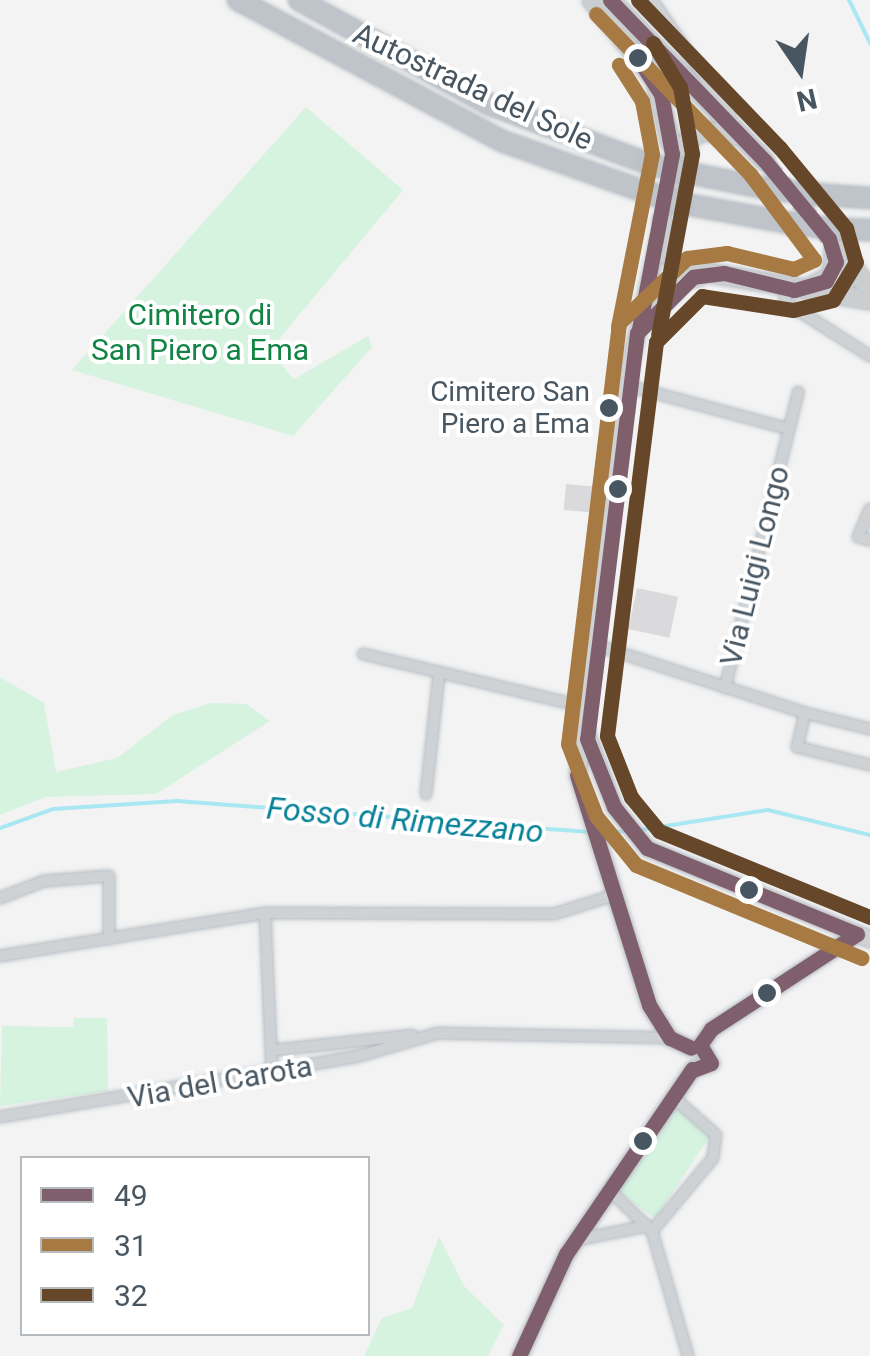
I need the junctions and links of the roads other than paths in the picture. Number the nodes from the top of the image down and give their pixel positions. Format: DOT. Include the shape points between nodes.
graph roads {
  1 [pos="238,0"];
  2 [pos="299,0"];
  3 [pos="592,0"];
  4 [pos="610,0"];
  5 [pos="652,0"];
  6 [pos="746,140"];
  7 [pos="766,161"];
  8 [pos="870,198"];
  9 [pos="662,220"];
  10 [pos="870,230"];
  11 [pos="836,242"];
  12 [pos="714,272"];
  13 [pos="870,288"];
  14 [pos="790,290"];
  15 [pos="870,300"];
  16 [pos="638,333"];
  17 [pos="870,356"];
  18 [pos="626,384"];
  19 [pos="798,392"];
  20 [pos="788,429"];
  21 [pos="870,509"];
  22 [pos="870,540"];
  23 [pos="596,645"];
  24 [pos="363,654"];
  25 [pos="440,674"];
  26 [pos="725,688"];
  27 [pos="585,710"];
  28 [pos="806,714"];
  29 [pos="870,729"];
  30 [pos="870,765"];
  31 [pos="426,794"];
  32 [pos="611,896"];
  33 [pos="0,898"];
  34 [pos="265,913"];
  35 [pos="863,937"];
  36 [pos="109,938"];
  37 [pos="0,956"];
  38 [pos="438,1032"];
  39 [pos="670,1038"];
  40 [pos="696,1047"];
  41 [pos="275,1050"];
  42 [pos="692,1069"];
  43 [pos="272,1072"];
  44 [pos="674,1098"];
  45 [pos="0,1118"];
  46 [pos="608,1190"];
  47 [pos="649,1228"];
  48 [pos="575,1240"];
  49 [pos="519,1356"];
  50 [pos="688,1356"];
  1 -- 11 [label="highway, Autostrada del Sole, bridge" via="502,140 651,194 794,224"];
  2 -- 8 [label="highway, Autostrada del Sole, bridge" via="492,104 650,164 770,189"];
  3 -- 6 [label="main road" via="655,80 676,146 710,129"];
  4 -- 6 [label="main road"];
  5 -- 6 [label="street"];
  6 -- 7 [label="main road"];
  9 -- 12 [label="main road" via="674,264"];
  9 -- 16 [label="street"];
  10 -- 11 [label="highway, Autostrada del Sole"];
  11 -- 13 [label="main road"];
  11 -- 14 [label="main road" via="826,282"];
  12 -- 14 [label="main road"];
  12 -- 16 [label="street" via="685,282"];
  14 -- 15 [label="main road"];
  14 -- 17 [label="street" via="784,302"];
  16 -- 18 [label="street"];
  18 -- 20 [label="street, Via Luigi Longo"];
  18 -- 23 [label="street"];
  19 -- 20 [label="street, Via Luigi Longo"];
  20 -- 26 [label="street, Via Luigi Longo"];
  21 -- 22 [label="street" via="858,537"];
  23 -- 26 [label="street, Via Luigi Longo"];
  23 -- 27 [label="street"];
  24 -- 25 [label="street"];
  25 -- 27 [label="street"];
  25 -- 31 [label="street"];
  26 -- 28 [label="street"];
  27 -- 32 [label="street" via="577,762 589,833"];
  27 -- 35 [label="street" via="598,773 630,831 676,865"];
  28 -- 29 [label="street"];
  28 -- 30 [label="street" via="798,747"];
  32 -- 34 [label="street" via="554,914"];
  32 -- 39 [label="street"];
  33 -- 36 [label="street" via="44,882 109,876"];
  34 -- 36 [label="street"];
  34 -- 41 [label="street"];
  35 -- 40 [label="street" via="711,1029"];
  36 -- 37 [label="street"];
  38 -- 39 [label="street, Via del Carota"];
  38 -- 41 [label="street, Via del Carota"];
  38 -- 43 [label="street, Via del Carota"];
  39 -- 40 [label="street"];
  40 -- 42 [label="street"];
  40 -- 42 [label="street" via="711,1064"];
  41 -- 43 [label="street"];
  42 -- 44 [label="street"];
  43 -- 45 [label="street, Via del Carota"];
  44 -- 46 [label="street"];
  44 -- 47 [label="street" via="718,1145"];
  46 -- 47 [label="street"];
  46 -- 48 [label="street"];
  47 -- 48 [label="street"];
  47 -- 50 [label="street"];
  48 -- 49 [label="street"];
}
